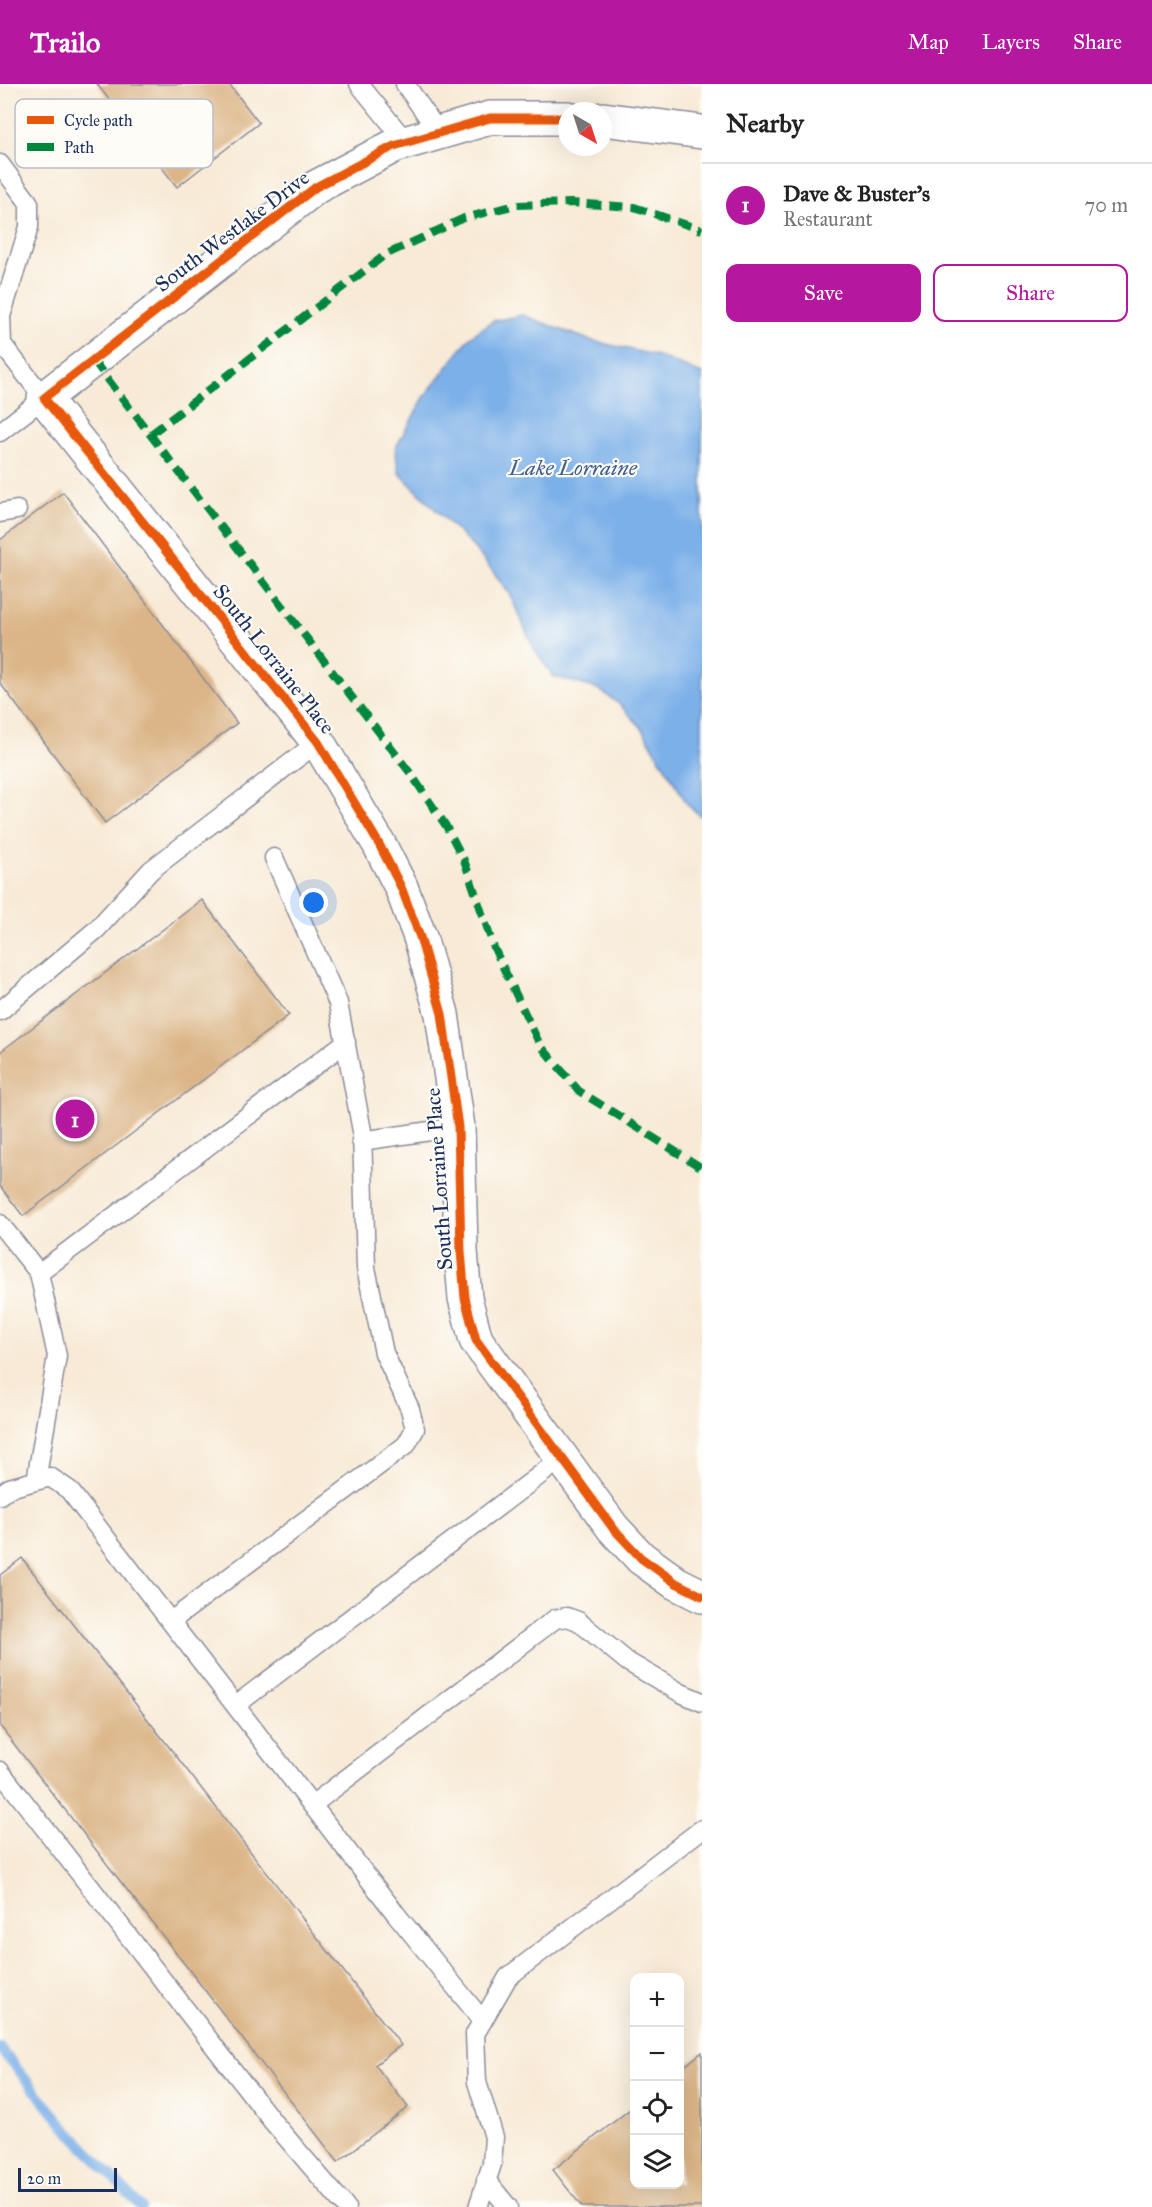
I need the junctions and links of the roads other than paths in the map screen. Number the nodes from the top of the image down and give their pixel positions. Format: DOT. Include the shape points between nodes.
graph roads {
  1 [pos="359,84"];
  2 [pos="405,84"];
  3 [pos="558,118"];
  4 [pos="612,119"];
  5 [pos="702,132"];
  6 [pos="439,133"];
  7 [pos="406,142"];
  8 [pos="0,164"];
  9 [pos="44,398"];
  10 [pos="0,432"];
  11 [pos="318,742"];
  12 [pos="274,858"];
  13 [pos="0,1011"];
  14 [pos="346,1042"];
  15 [pos="458,1126"];
  16 [pos="362,1141"];
  17 [pos="0,1224"];
  18 [pos="39,1273"];
  19 [pos="561,1459"];
  20 [pos="36,1481"];
  21 [pos="0,1494"];
  22 [pos="702,1596"];
  23 [pos="171,1621"];
  24 [pos="702,1702"];
  25 [pos="236,1705"];
  26 [pos="0,1771"];
  27 [pos="312,1805"];
  28 [pos="702,1829"];
  29 [pos="482,2020"];
  30 [pos="486,2180"];
  31 [pos="346,2207"];
  32 [pos="478,2207"];
  33 [pos="508,2207"];
  1 -- 7 [label="lane"];
  2 -- 6 [label="lane"];
  3 -- 6 [label="street, South Westlake Drive" via="490,118"];
  4 -- 5 [label="street"];
  6 -- 7 [label="street, South Westlake Drive"];
  7 -- 9 [label="street, South Westlake Drive" via="316,187"];
  8 -- 9 [label="lane" via="29,203 29,226 1,316 2,344"];
  9 -- 10 [label="lane"];
  9 -- 11 [label="street, South Lorraine Place"];
  11 -- 13 [label="lane" via="151,870 97,929"];
  11 -- 15 [label="street, South Lorraine Place" via="379,843 420,937 442,1014"];
  12 -- 14 [label="lane" via="338,1002"];
  14 -- 16 [label="lane"];
  14 -- 18 [label="lane"];
  15 -- 16 [label="lane"];
  15 -- 19 [label="street, South Lorraine Place" via="461,1251 465,1298 476,1340"];
  16 -- 23 [label="lane" via="366,1268 384,1353 410,1409 415,1430 406,1445"];
  17 -- 18 [label="lane"];
  18 -- 20 [label="lane" via="57,1356"];
  19 -- 22 [label="street, South Lorraine Place" via="641,1558"];
  19 -- 25 [label="lane"];
  20 -- 21 [label="lane"];
  20 -- 23 [label="lane" via="50,1477 69,1490"];
  23 -- 25 [label="lane"];
  24 -- 27 [label="lane" via="628,1662 579,1621 555,1619"];
  25 -- 27 [label="lane"];
  26 -- 31 [label="lane" via="273,2121"];
  27 -- 29 [label="lane"];
  28 -- 29 [label="lane" via="508,1977"];
  29 -- 30 [label="lane" via="475,2034 477,2082 494,2137"];
  30 -- 32 [label="lane"];
  30 -- 33 [label="lane"];
}
